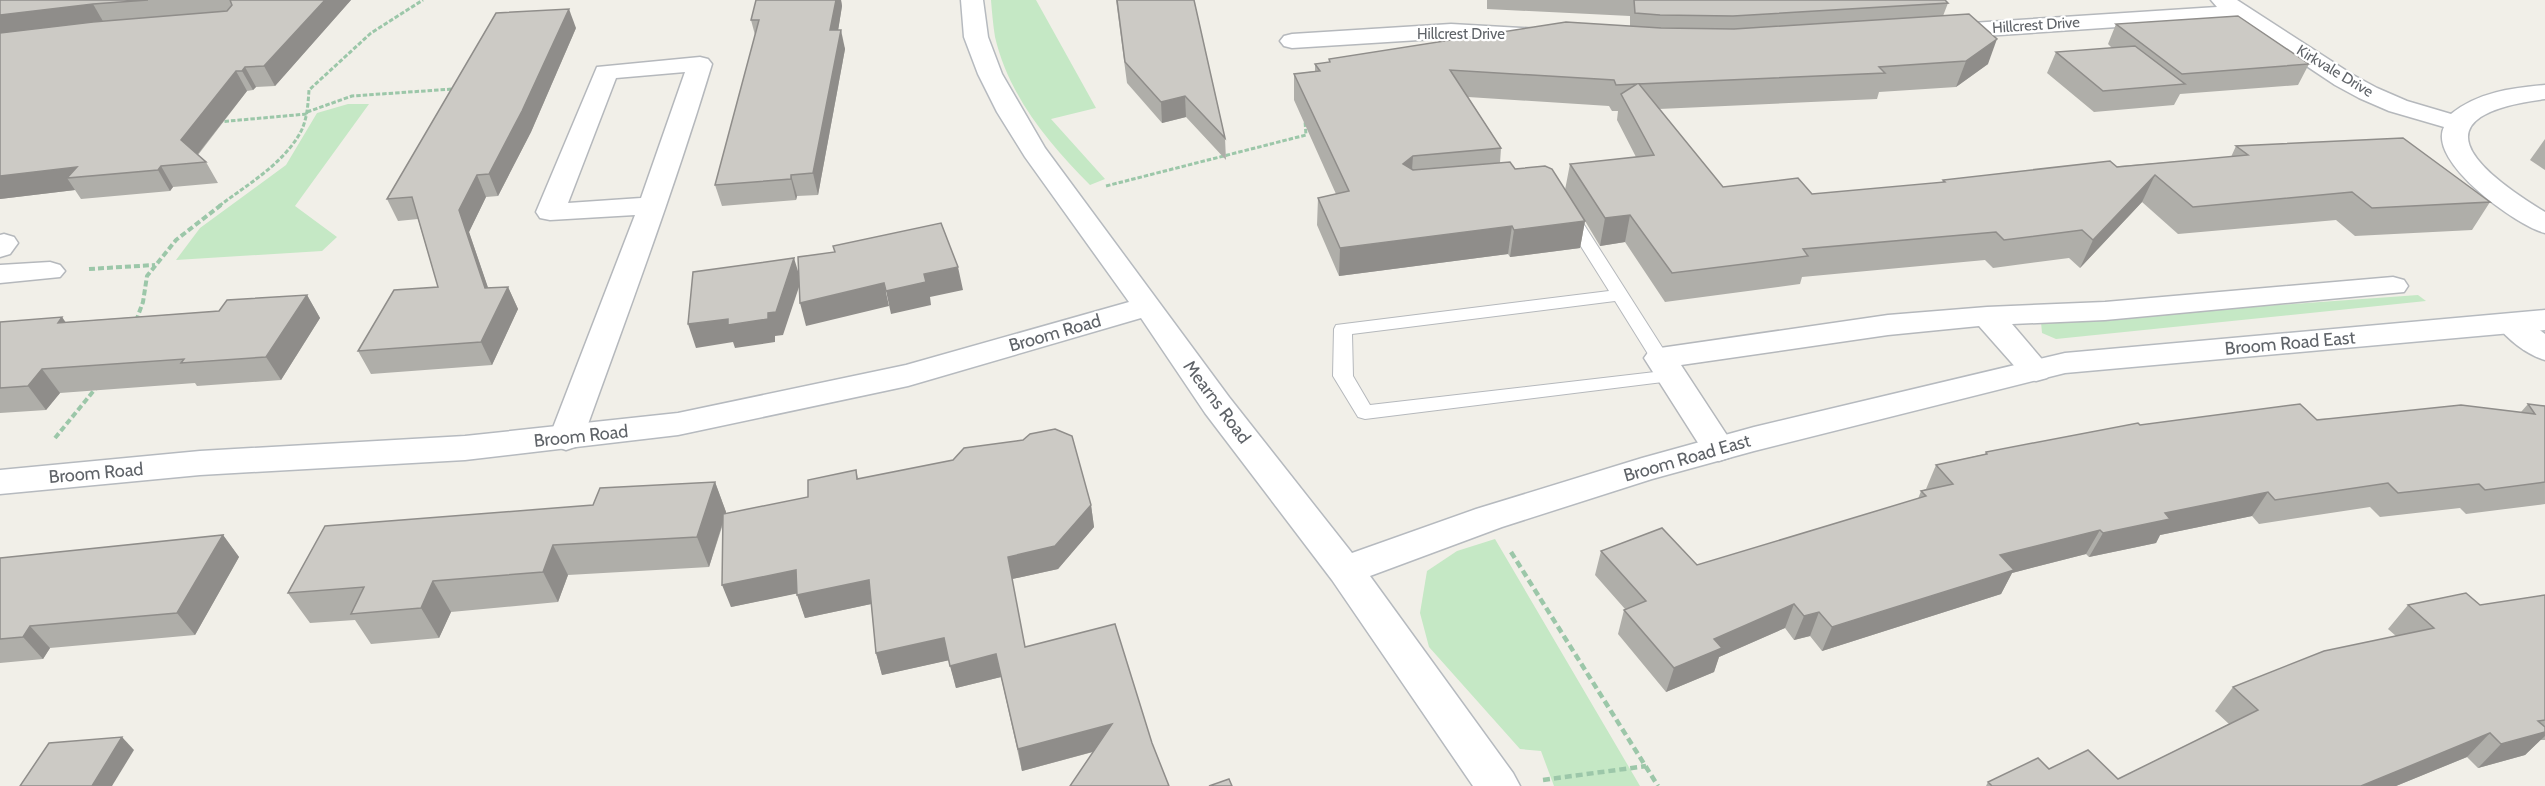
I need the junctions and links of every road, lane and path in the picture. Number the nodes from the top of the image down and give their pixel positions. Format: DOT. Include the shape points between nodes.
graph roads {
  1 [pos="423,0"];
  2 [pos="972,0"];
  3 [pos="2231,6"];
  4 [pos="1276,20"];
  5 [pos="1914,33"];
  6 [pos="1563,38"];
  7 [pos="1294,52"];
  8 [pos="460,89"];
  9 [pos="2545,92"];
  10 [pos="307,113"];
  11 [pos="208,123"];
  12 [pos="2456,123"];
  13 [pos="1068,196"];
  14 [pos="1561,201"];
  15 [pos="652,206"];
  16 [pos="2545,224"];
  17 [pos="155,265"];
  18 [pos="50,271"];
  19 [pos="0,274"];
  20 [pos="2393,286"];
  21 [pos="1620,294"];
  22 [pos="1148,306"];
  23 [pos="1987,316"];
  24 [pos="2545,320"];
  25 [pos="2512,324"];
  26 [pos="134,328"];
  27 [pos="2545,350"];
  28 [pos="1666,367"];
  29 [pos="2036,370"];
  30 [pos="97,387"];
  31 [pos="566,438"];
  32 [pos="1719,449"];
  33 [pos="10,481"];
  34 [pos="1489,518"];
  35 [pos="1345,570"];
  36 [pos="1646,766"];
  37 [pos="1516,784"];
  38 [pos="1658,786"];
  1 -- 10 [label="path" via="371,33 332,67 309,90"];
  2 -- 13 [label="street, Mearns Road" via="976,37 990,74 1022,132"];
  3 -- 5 [label="street, Hillcrest Drive"];
  3 -- 12 [label="street, Kirkvale Drive" via="2368,93"];
  4 -- 7 [label="street"];
  6 -- 7 [label="street, Hillcrest Drive" via="1451,32"];
  7 -- 13 [label="path" via="1306,135"];
  8 -- 10 [label="path" via="352,96"];
  9 -- 12 [label="street" via="2485,102"];
  10 -- 11 [label="path"];
  10 -- 17 [label="path" via="300,134 284,155 176,240"];
  12 -- 16 [label="street" via="2457,149 2471,169 2495,192"];
  13 -- 22 [label="street, Mearns Road"];
  14 -- 21 [label="lane"];
  15 -- 15 [label="street" via="673,151 700,64 606,72 549,212"];
  15 -- 31 [label="street"];
  17 -- 18 [label="path"];
  17 -- 26 [label="path" via="147,276"];
  18 -- 19 [label="street"];
  20 -- 23 [label="street" via="2105,311"];
  21 -- 28 [label="lane"];
  21 -- 28 [label="lane" via="1343,328 1342,376 1365,412"];
  22 -- 31 [label="street, Broom Road" via="858,387 678,424"];
  22 -- 35 [label="street, Mearns Road" via="1217,405"];
  23 -- 28 [label="street" via="1888,325"];
  23 -- 29 [label="street"];
  24 -- 25 [label="street, Broom Road East"];
  25 -- 27 [label="street"];
  25 -- 29 [label="street, Broom Road East" via="2065,363"];
  28 -- 32 [label="street"];
  29 -- 32 [label="street, Broom Road East"];
  30 -- 33 [label="path"];
  31 -- 33 [label="street, Broom Road" via="465,448 200,463"];
  32 -- 34 [label="street, Broom Road East"];
  34 -- 35 [label="street, Broom Road East"];
  34 -- 36 [label="path"];
  35 -- 37 [label="street, Mearns Road"];
  36 -- 37 [label="path"];
  36 -- 38 [label="path"];
}
